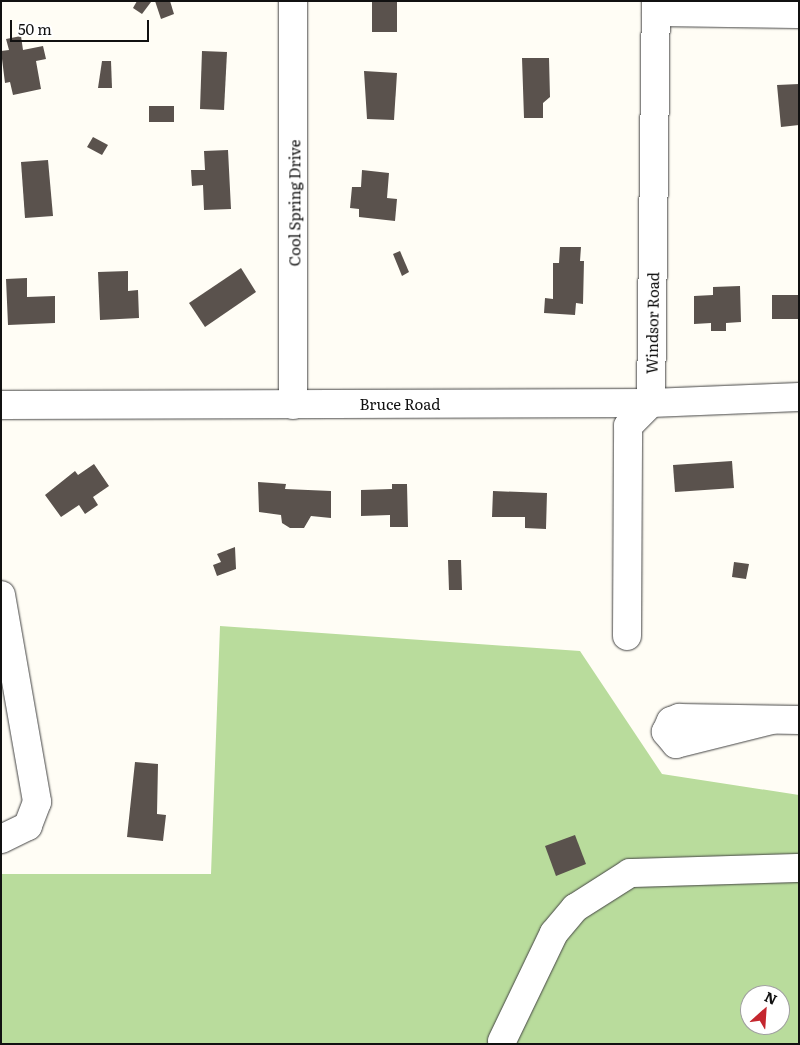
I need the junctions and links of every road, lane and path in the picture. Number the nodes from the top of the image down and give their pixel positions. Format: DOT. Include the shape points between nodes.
graph roads {
  1 [pos="293,1"];
  2 [pos="656,6"];
  3 [pos="799,14"];
  4 [pos="799,397"];
  5 [pos="651,403"];
  6 [pos="1,405"];
  7 [pos="294,405"];
  8 [pos="1,595"];
  9 [pos="627,636"];
  10 [pos="772,720"];
  11 [pos="799,720"];
  12 [pos="1,839"];
  13 [pos="799,868"];
  14 [pos="502,1041"];
  1 -- 7 [label="street, Cool Spring Drive"];
  2 -- 3 [label="street"];
  2 -- 5 [label="street, Windsor Road"];
  4 -- 5 [label="street, Bruce Road"];
  5 -- 7 [label="street, Bruce Road"];
  5 -- 9 [label="street" via="628,426"];
  6 -- 7 [label="street, Bruce Road"];
  8 -- 12 [label="street" via="37,802 28,826"];
  10 -- 11 [label="street"];
  13 -- 14 [label="street" via="630,874 575,908 554,933"];
}
